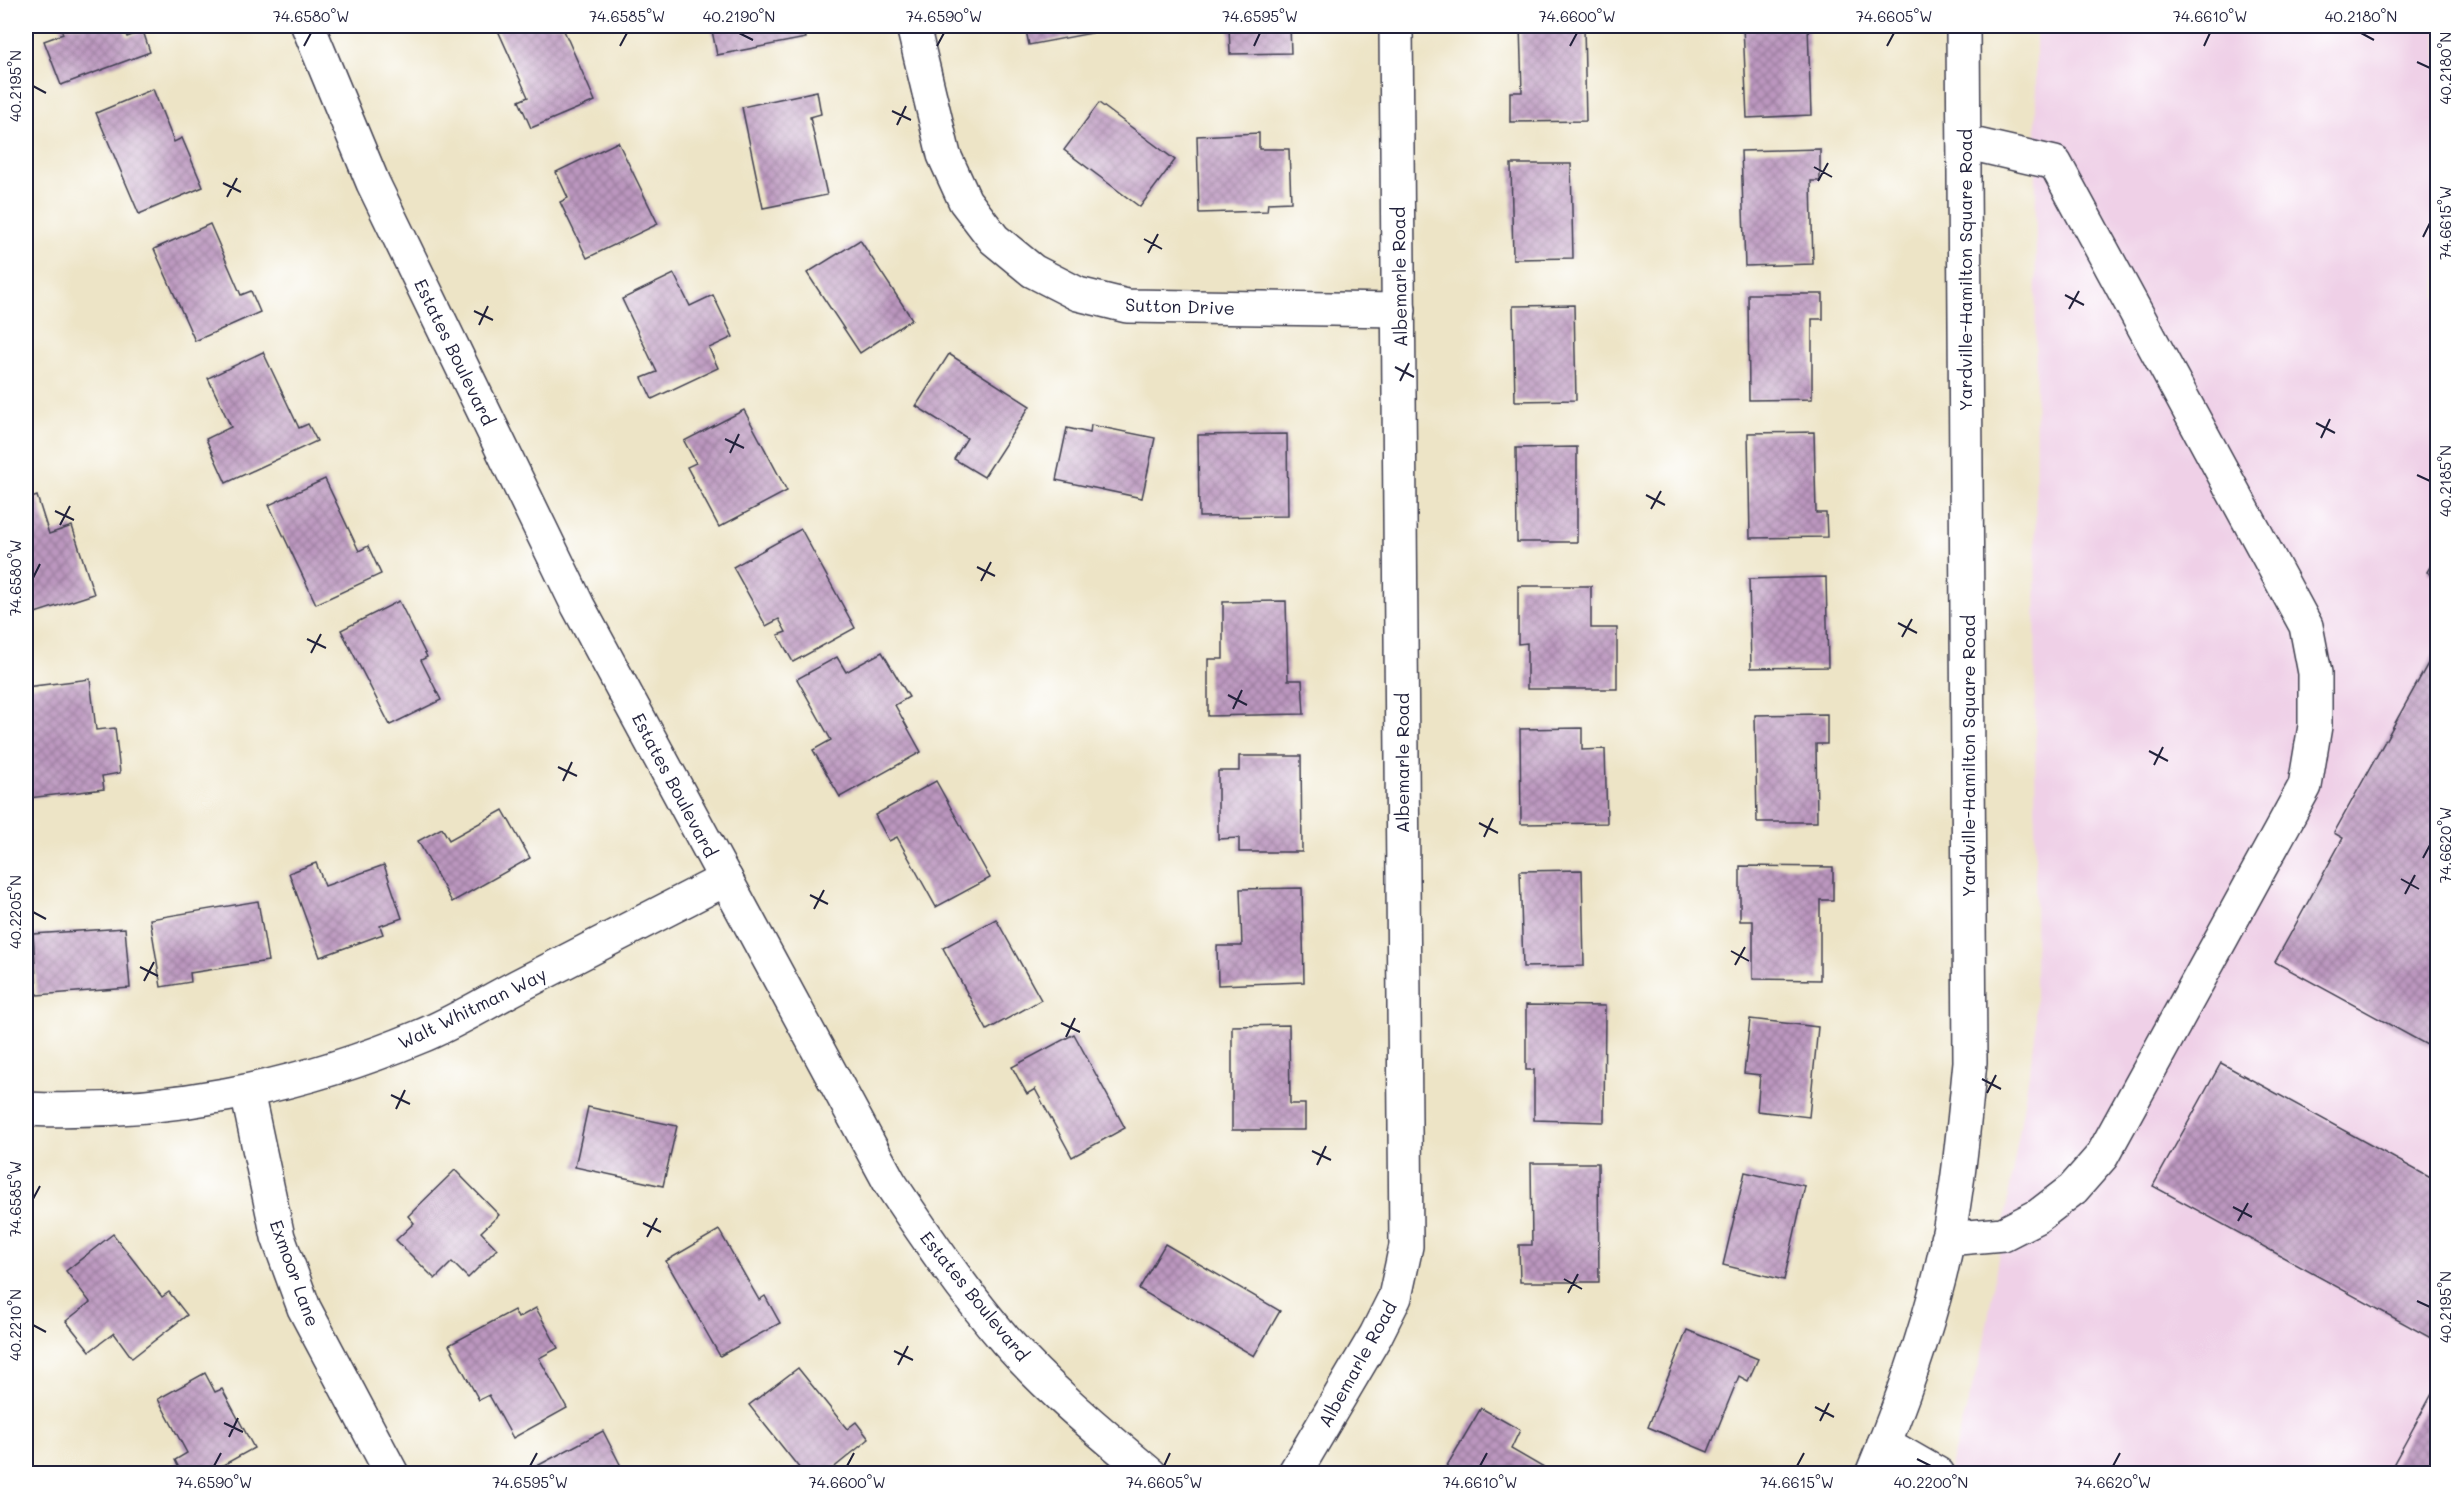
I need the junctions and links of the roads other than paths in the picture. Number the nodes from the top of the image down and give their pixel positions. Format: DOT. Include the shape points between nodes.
graph roads {
  1 [pos="308,26"];
  2 [pos="913,26"];
  3 [pos="1396,26"];
  4 [pos="1963,26"];
  5 [pos="1964,142"];
  6 [pos="1399,310"];
  7 [pos="726,879"];
  8 [pos="247,1092"];
  9 [pos="26,1109"];
  10 [pos="1947,1239"];
  11 [pos="1884,1443"];
  12 [pos="392,1473"];
  13 [pos="1150,1473"];
  14 [pos="1294,1473"];
  15 [pos="1872,1473"];
  16 [pos="1938,1473"];
  1 -- 7 [label="street, Estates Boulevard" via="373,183 578,606"];
  2 -- 6 [label="street, Sutton Drive" via="944,155 965,201 994,238 1033,271 1078,294 1127,306"];
  3 -- 6 [label="street, Albemarle Road"];
  4 -- 5 [label="street, Yardville-Hamilton Square Road"];
  5 -- 10 [label="street, Yardville-Hamilton Square Road" via="1970,1062 1961,1160"];
  5 -- 10 [label="street" via="2055,163 2306,626 2315,673 2315,726 2305,786 2102,1156 2073,1189 2038,1216 2003,1234"];
  6 -- 14 [label="street, Albemarle Road" via="1406,1246 1395,1297"];
  7 -- 8 [label="street, Walt Whitman Way" via="421,1036 333,1069"];
  7 -- 13 [label="street, Estates Boulevard" via="890,1183 939,1257 1007,1341 1082,1418"];
  8 -- 9 [label="street, Walt Whitman Way" via="170,1104 72,1111"];
  8 -- 12 [label="street, Exmoor Lane" via="278,1237 304,1308"];
  10 -- 11 [label="street, Yardville-Hamilton Square Road" via="1907,1386"];
  11 -- 15 [label="street, Yardville-Hamilton Square Road"];
  11 -- 16 [label="street"];
}
